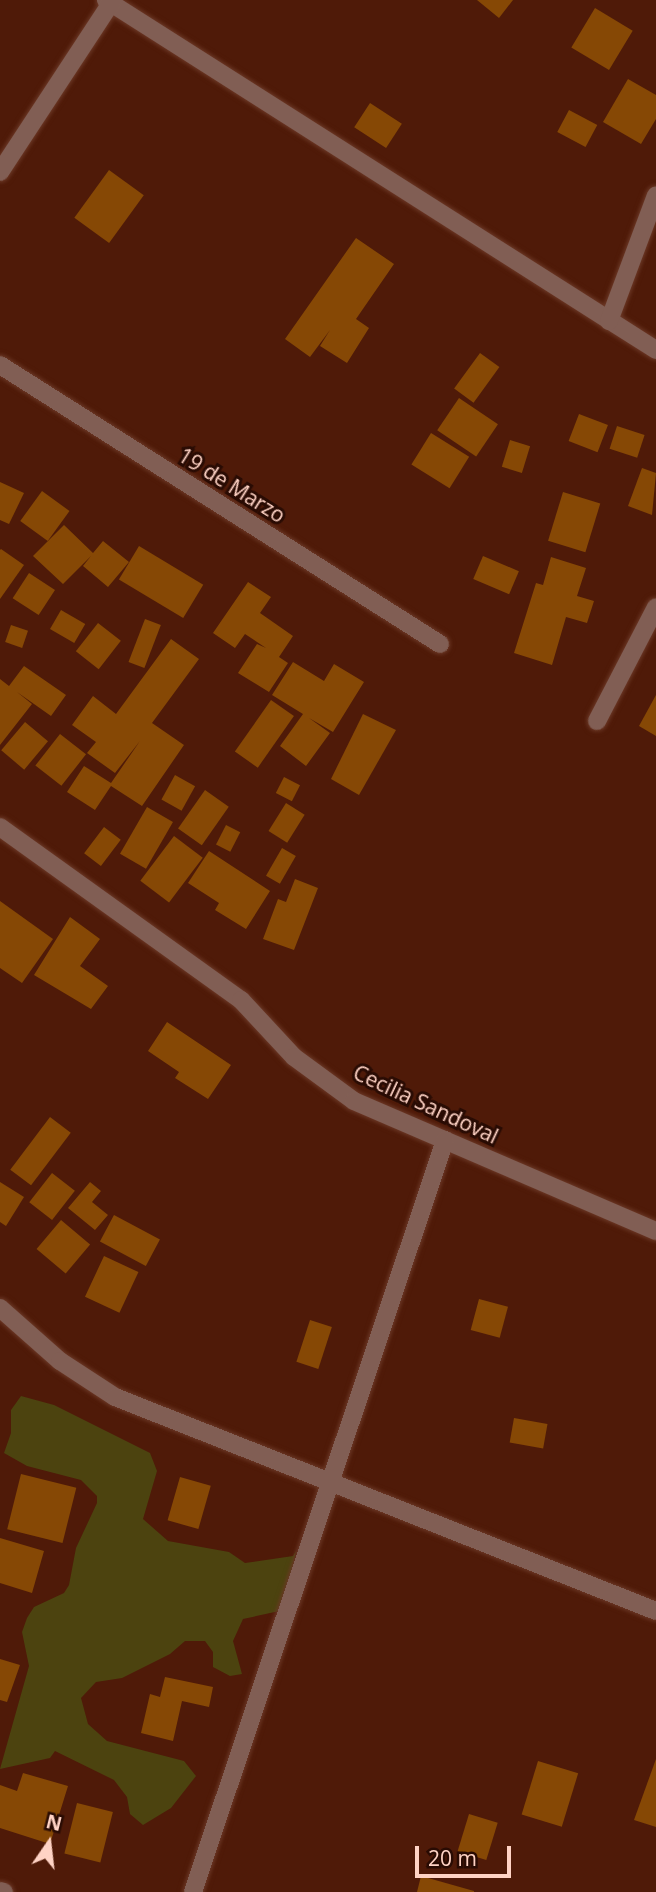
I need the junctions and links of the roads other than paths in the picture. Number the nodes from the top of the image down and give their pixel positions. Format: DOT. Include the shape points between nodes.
graph roads {
  1 [pos="110,1"];
  2 [pos="0,173"];
  3 [pos="656,194"];
  4 [pos="609,321"];
  5 [pos="656,350"];
  6 [pos="0,365"];
  7 [pos="656,607"];
  8 [pos="440,644"];
  9 [pos="597,721"];
  10 [pos="0,827"];
  11 [pos="444,1140"];
  12 [pos="656,1231"];
  13 [pos="2,1315"];
  14 [pos="330,1482"];
  15 [pos="656,1611"];
  16 [pos="193,1892"];
  1 -- 2 [label="street"];
  1 -- 4 [label="street"];
  3 -- 4 [label="street"];
  4 -- 5 [label="street"];
  6 -- 8 [label="street, 19 de Marzo"];
  7 -- 9 [label="street"];
  10 -- 11 [label="street, Cecilia Sandoval" via="241,1000 294,1057 354,1101"];
  11 -- 12 [label="street, Cecilia Sandoval"];
  11 -- 14 [label="street"];
  13 -- 14 [label="street" via="115,1397"];
  14 -- 15 [label="street"];
  14 -- 16 [label="street"];
}
